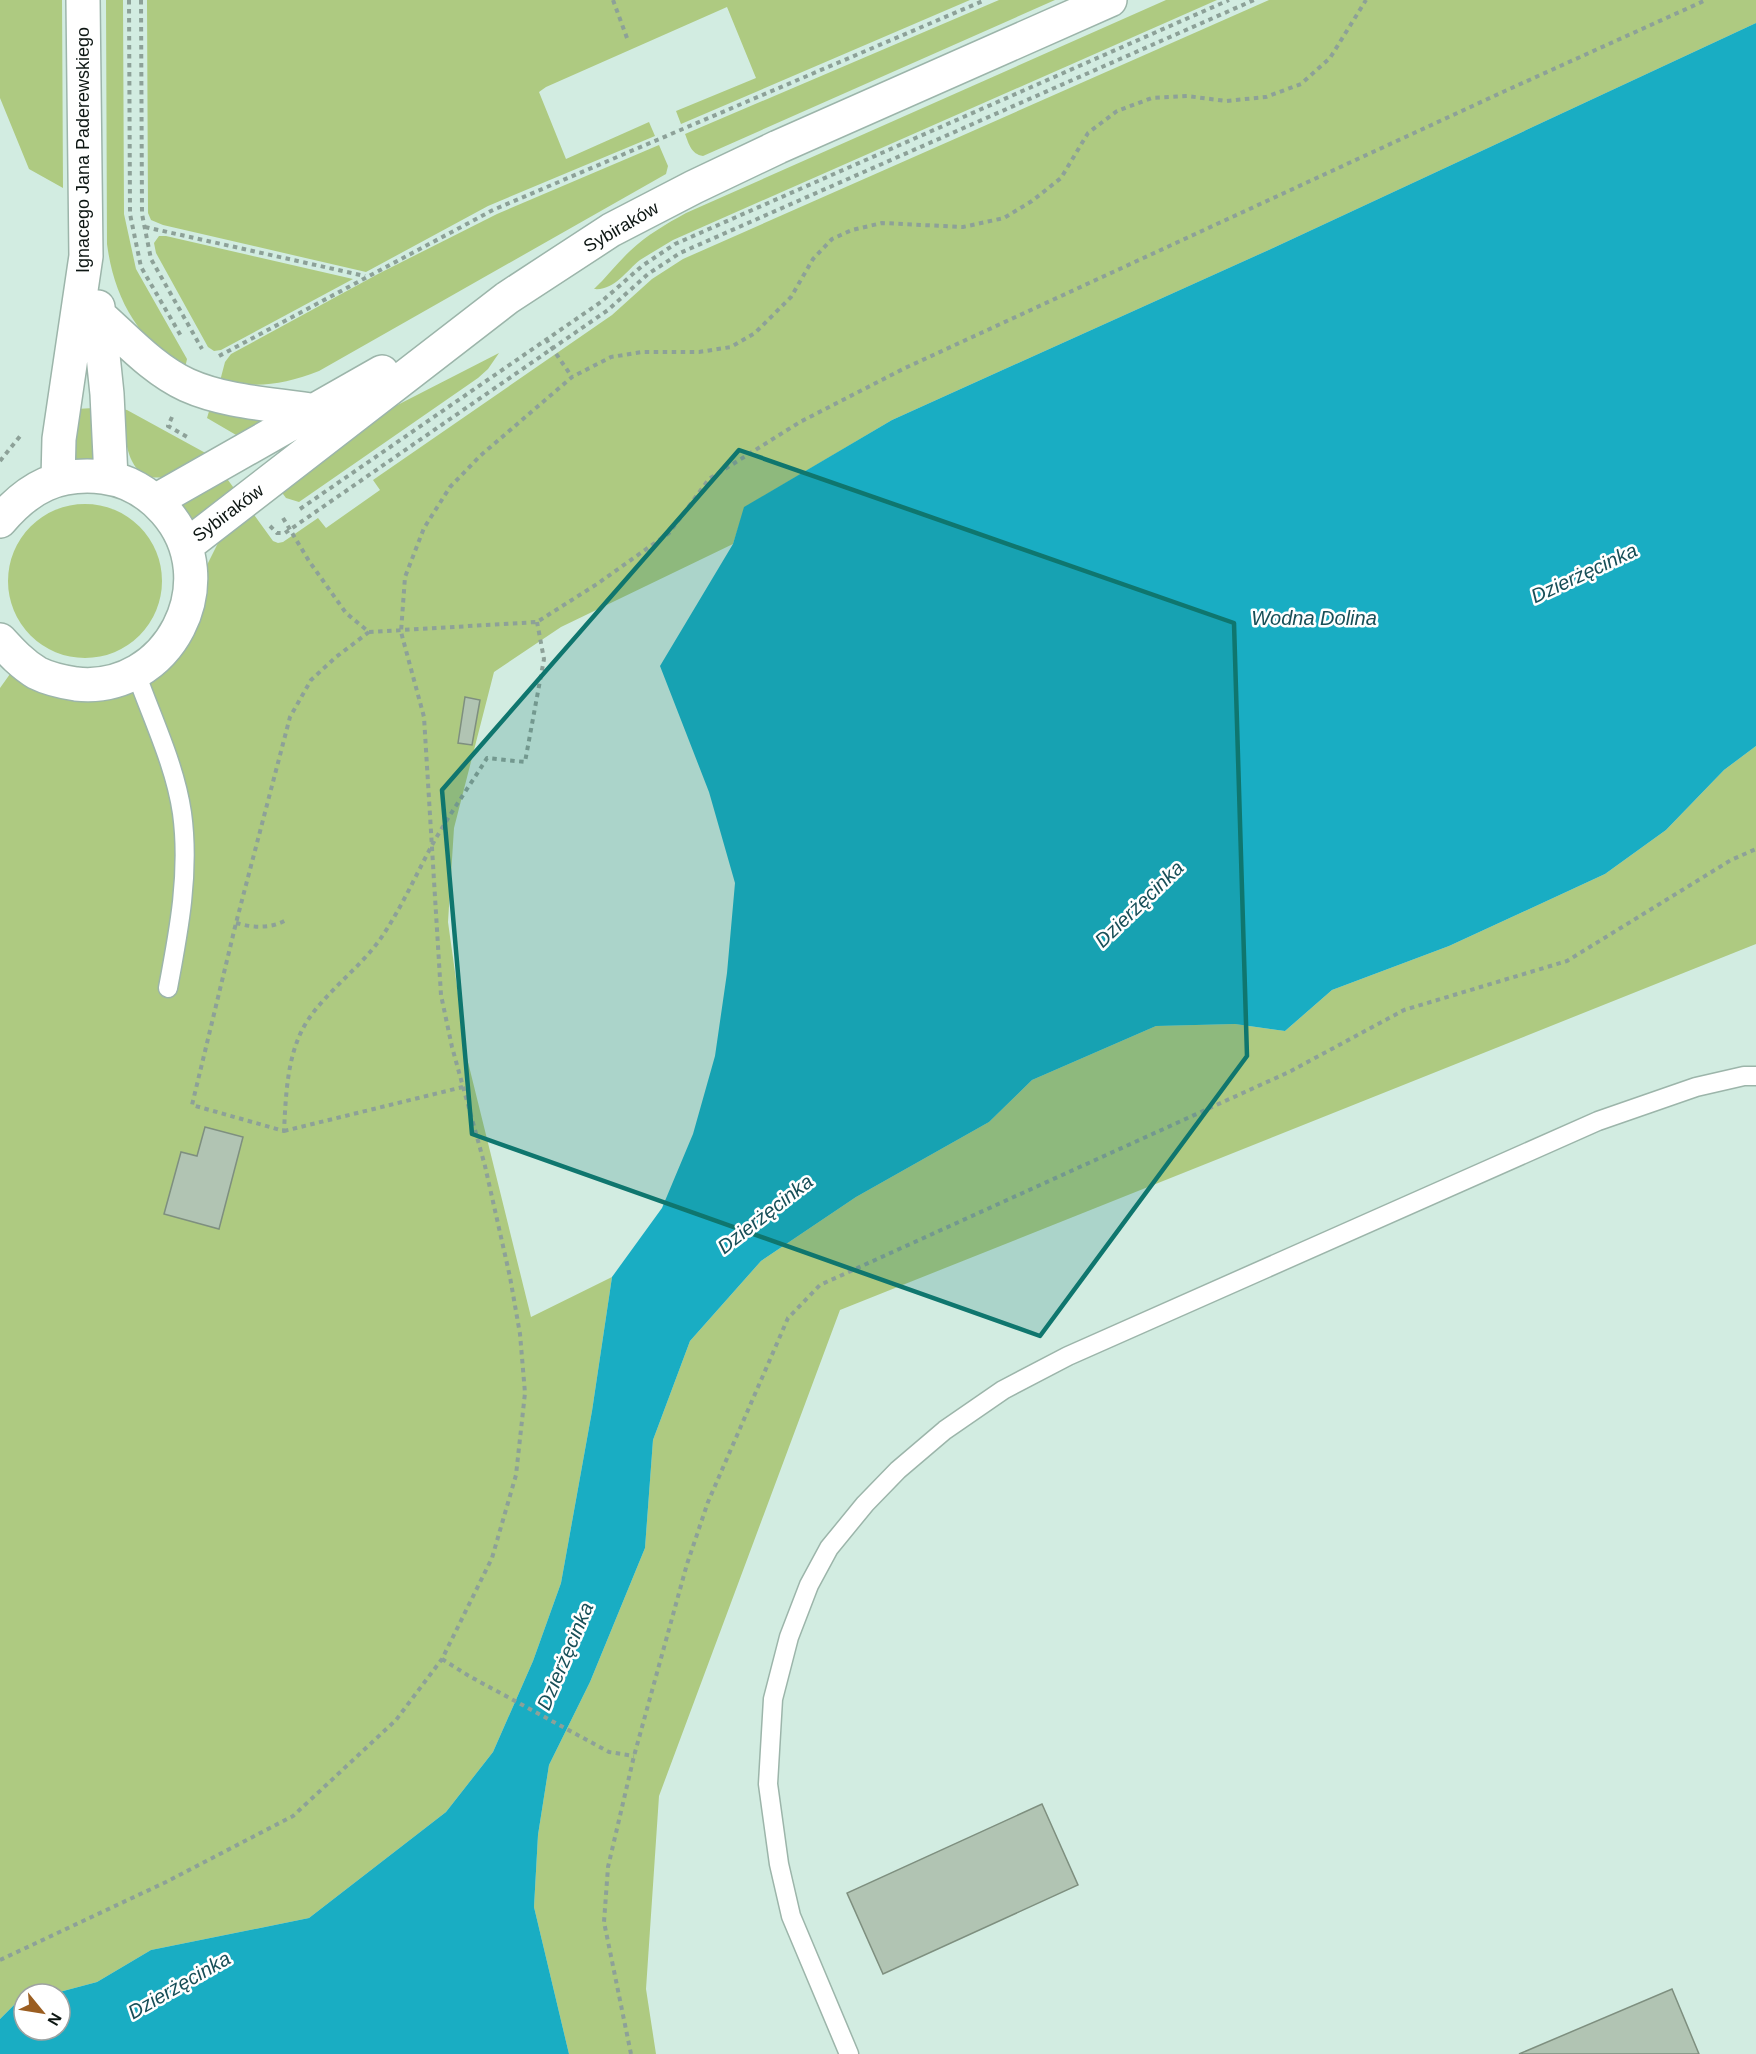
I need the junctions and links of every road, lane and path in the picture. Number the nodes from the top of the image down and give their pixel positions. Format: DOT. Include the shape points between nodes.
graph roads {
  1 [pos="83,0"];
  2 [pos="129,0"];
  3 [pos="141,0"];
  4 [pos="613,0"];
  5 [pos="985,0"];
  6 [pos="1110,0"];
  7 [pos="1228,0"];
  8 [pos="1254,0"];
  9 [pos="1366,0"];
  10 [pos="1706,0"];
  11 [pos="627,38"];
  12 [pos="145,227"];
  13 [pos="86,256"];
  14 [pos="365,276"];
  15 [pos="507,298"];
  16 [pos="101,317"];
  17 [pos="546,339"];
  18 [pos="186,346"];
  19 [pos="552,348"];
  20 [pos="206,356"];
  21 [pos="216,357"];
  22 [pos="572,377"];
  23 [pos="317,411"];
  24 [pos="174,413"];
  25 [pos="196,441"];
  26 [pos="111,478"];
  27 [pos="58,479"];
  28 [pos="155,501"];
  29 [pos="279,512"];
  30 [pos="296,512"];
  31 [pos="290,515"];
  32 [pos="283,518"];
  33 [pos="265,520"];
  34 [pos="0,521"];
  35 [pos="289,530"];
  36 [pos="186,546"];
  37 [pos="537,622"];
  38 [pos="369,632"];
  39 [pos="401,632"];
  40 [pos="0,640"];
  41 [pos="136,673"];
  42 [pos="432,846"];
  43 [pos="1756,849"];
  44 [pos="288,919"];
  45 [pos="236,923"];
  46 [pos="168,988"];
  47 [pos="1756,1076"];
  48 [pos="463,1087"];
  49 [pos="284,1131"];
  50 [pos="442,1659"];
  51 [pos="634,1756"];
  52 [pos="0,1960"];
  53 [pos="631,2054"];
  54 [pos="849,2054"];
  1 -- 13 [label="street, Ignacego Jana Paderewskiego"];
  2 -- 18 [label="path" via="130,214 141,267"];
  3 -- 12 [label="path"];
  4 -- 11 [label="path"];
  5 -- 14 [label="path" via="493,210"];
  6 -- 15 [label="street, Sybiraków" via="694,187 611,230"];
  7 -- 17 [label="path" via="675,244 642,266 602,302"];
  8 -- 19 [label="path" via="680,253"];
  9 -- 22 [label="path" via="1330,58 1301,84 1266,97 1226,101 1187,96 1152,98 1117,111 1088,133 1061,178 1004,218 963,227 882,223 852,230 832,239 813,259 791,297 755,333 731,347 611,357"];
  10 -- 37 [label="path" via="924,359 800,422 709,479 669,532 597,585"];
  12 -- 14 [label="path"];
  12 -- 20 [label="path" via="152,259"];
  13 -- 16 [label="street"];
  13 -- 27 [label="street, Ignacego Jana Paderewskiego" via="59,439"];
  14 -- 21 [label="path"];
  15 -- 23 [label="street"];
  15 -- 36 [label="street, Sybiraków"];
  16 -- 23 [label="street" via="165,372 186,384 228,398"];
  16 -- 26 [label="street"];
  17 -- 19 [label="path"];
  17 -- 30 [label="path"];
  19 -- 22 [label="path"];
  19 -- 35 [label="path"];
  22 -- 39 [label="path" via="450,487 424,528 405,577"];
  23 -- 28 [label="street"];
  24 -- 25 [label="path" via="168,426"];
  26 -- 27 [label="street" via="85,475"];
  26 -- 28 [label="street" via="135,486"];
  27 -- 34 [label="street" via="15,503"];
  28 -- 36 [label="street" via="174,521"];
  29 -- 32 [label="path"];
  31 -- 32 [label="path"];
  32 -- 35 [label="path"];
  33 -- 35 [label="path" via="278,532"];
  35 -- 38 [label="path" via="346,613"];
  36 -- 41 [label="street" via="191,570 184,619 156,658"];
  37 -- 39 [label="path"];
  37 -- 42 [label="path" via="544,659 525,762 487,758"];
  38 -- 39 [label="path"];
  38 -- 45 [label="path" via="311,680 290,717"];
  39 -- 42 [label="path" via="424,717"];
  40 -- 41 [label="street" via="38,673 62,682 112,682"];
  41 -- 46 [label="lane" via="170,766 182,813 185,864 181,920"];
  42 -- 48 [label="path" via="441,995"];
  42 -- 49 [label="path" via="384,934 310,1018 296,1043 286,1087"];
  43 -- 51 [label="path" via="1731,860 1567,961 1404,1010 1289,1072 820,1285 788,1318 708,1502"];
  44 -- 45 [label="path" via="270,926"];
  45 -- 49 [label="path" via="192,1105"];
  47 -- 54 [label="lane" via="1696,1087 1599,1121 1068,1356 1003,1390 945,1430 865,1504 829,1548 809,1585 789,1637 773,1699 768,1784 791,1917"];
  48 -- 49 [label="path"];
  48 -- 50 [label="path" via="510,1277 525,1393 516,1475 492,1558"];
  50 -- 51 [label="path" via="609,1752"];
  50 -- 52 [label="path" via="396,1720 293,1816 166,1882"];
  51 -- 53 [label="path" via="608,1867 604,1922"];
}
